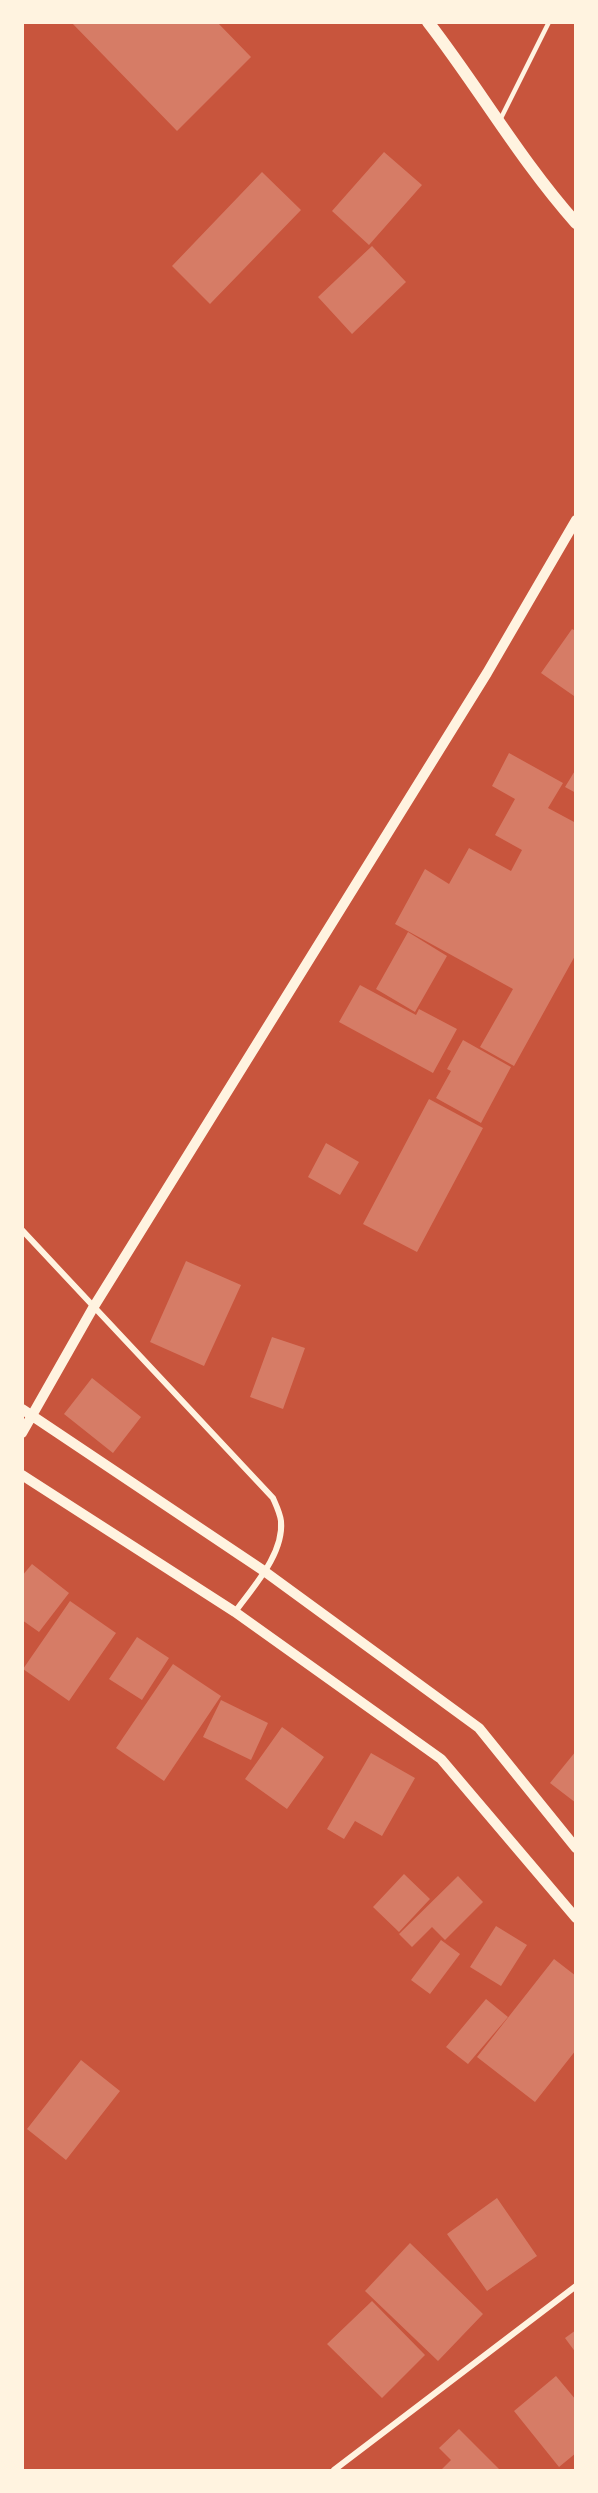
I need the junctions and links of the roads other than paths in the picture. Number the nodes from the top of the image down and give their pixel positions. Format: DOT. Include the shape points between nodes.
graph roads {
  1 [pos="549,22"];
  2 [pos="430,23"];
  3 [pos="499,123"];
  4 [pos="558,203"];
  5 [pos="576,214"];
  6 [pos="576,223"];
  7 [pos="576,520"];
  8 [pos="22,1230"];
  9 [pos="93,1308"];
  10 [pos="22,1409"];
  11 [pos="32,1416"];
  12 [pos="22,1433"];
  13 [pos="22,1475"];
  14 [pos="264,1571"];
  15 [pos="235,1612"];
  16 [pos="576,1848"];
  17 [pos="576,1918"];
  18 [pos="576,2286"];
  19 [pos="334,2470"];
  1 -- 3 [label="lane"];
  2 -- 3 [label="main road"];
  3 -- 4 [label="main road"];
  4 -- 5 [label="main road"];
  4 -- 6 [label="main road"];
  7 -- 9 [label="street" via="487,673"];
  8 -- 9 [label="street"];
  9 -- 11 [label="street"];
  9 -- 14 [label="street" via="273,1498 281,1520 279,1540"];
  10 -- 11 [label="street"];
  11 -- 12 [label="street"];
  11 -- 14 [label="street"];
  13 -- 15 [label="street"];
  14 -- 15 [label="street"];
  14 -- 16 [label="street" via="479,1728"];
  15 -- 17 [label="street" via="441,1759"];
  18 -- 19 [label="street"];
}
